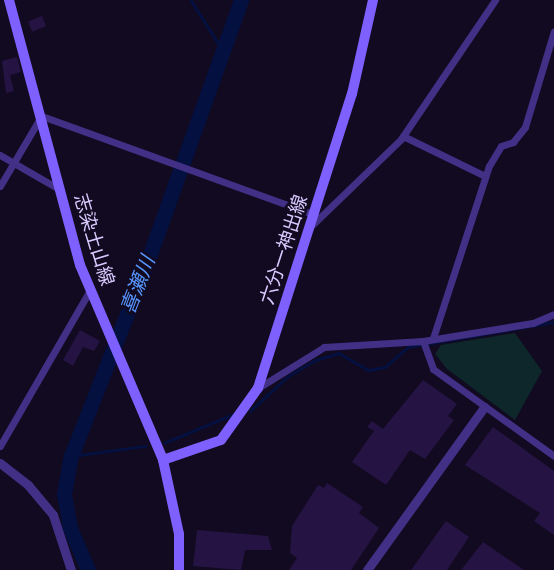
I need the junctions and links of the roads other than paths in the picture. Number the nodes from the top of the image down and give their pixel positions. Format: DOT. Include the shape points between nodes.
graph roads {
  1 [pos="9,0"];
  2 [pos="373,0"];
  3 [pos="495,0"];
  4 [pos="554,30"];
  5 [pos="39,117"];
  6 [pos="403,136"];
  7 [pos="0,154"];
  8 [pos="14,162"];
  9 [pos="486,176"];
  10 [pos="0,186"];
  11 [pos="59,189"];
  12 [pos="315,214"];
  13 [pos="311,226"];
  14 [pos="89,292"];
  15 [pos="554,314"];
  16 [pos="433,338"];
  17 [pos="423,341"];
  18 [pos="258,388"];
  19 [pos="484,407"];
  20 [pos="0,446"];
  21 [pos="554,456"];
  22 [pos="163,460"];
  23 [pos="0,463"];
  24 [pos="71,570"];
  25 [pos="179,570"];
  26 [pos="367,570"];
  1 -- 5 [label="main road, 志染土山線"];
  2 -- 12 [label="main road, 六分一神出線" via="352,94"];
  3 -- 6 [label="street"];
  4 -- 9 [label="street" via="525,127 513,142 501,146"];
  5 -- 8 [label="street"];
  5 -- 11 [label="main road, 志染土山線"];
  5 -- 12 [label="street"];
  6 -- 9 [label="street"];
  6 -- 13 [label="street"];
  7 -- 8 [label="street"];
  8 -- 10 [label="street"];
  8 -- 11 [label="street"];
  9 -- 16 [label="street"];
  11 -- 14 [label="main road, 志染土山線"];
  12 -- 13 [label="main road, 六分一神出線"];
  13 -- 18 [label="main road, 六分一神出線"];
  14 -- 20 [label="street"];
  14 -- 22 [label="main road, 志染土山線"];
  15 -- 16 [label="street" via="533,323"];
  16 -- 17 [label="street"];
  17 -- 18 [label="street" via="324,347 288,365"];
  17 -- 19 [label="street" via="433,369"];
  18 -- 22 [label="main road, 六分一神出線" via="220,440"];
  19 -- 21 [label="street"];
  19 -- 26 [label="street"];
  22 -- 25 [label="main road, 志染土山線" via="180,534"];
  23 -- 24 [label="street" via="28,485 53,516"];
}
